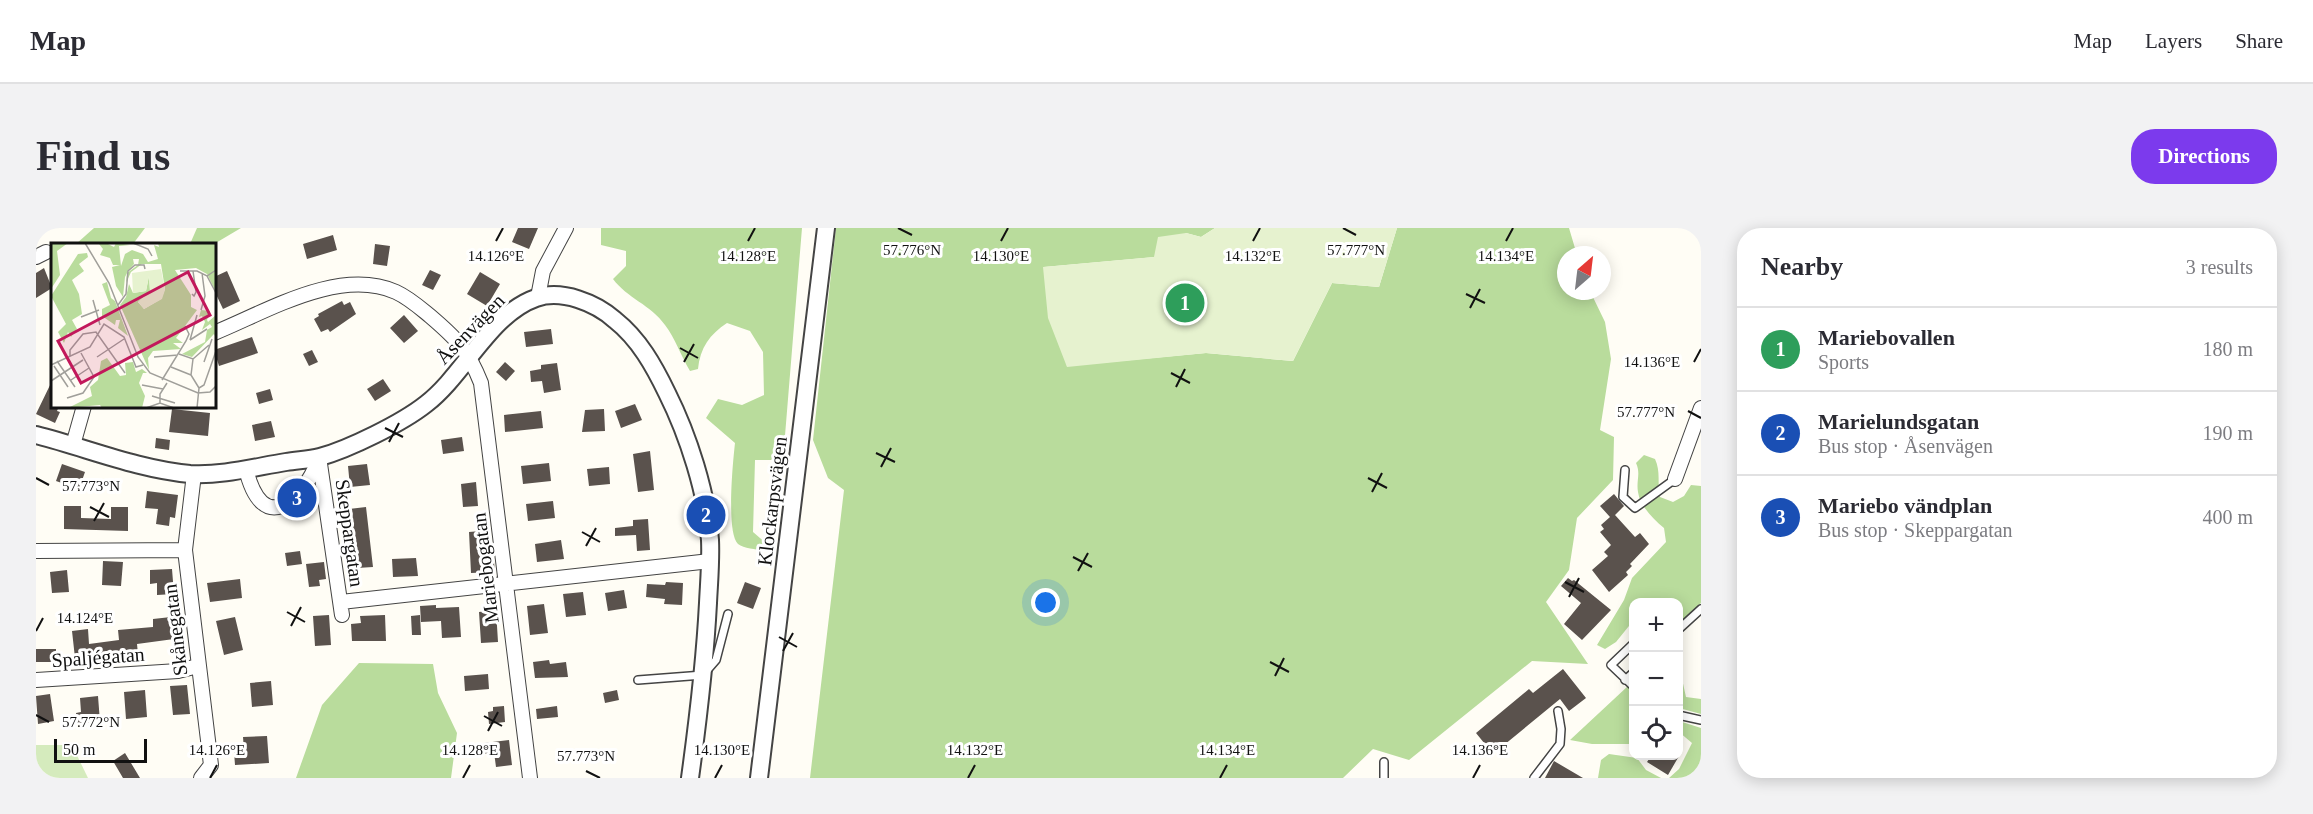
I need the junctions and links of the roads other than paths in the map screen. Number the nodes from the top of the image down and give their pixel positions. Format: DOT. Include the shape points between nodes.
graph roads {
  1 [pos="566,228"];
  2 [pos="826,228"];
  3 [pos="538,297"];
  4 [pos="216,332"];
  5 [pos="470,356"];
  6 [pos="83,408"];
  7 [pos="1701,408"];
  8 [pos="36,435"];
  9 [pos="73,445"];
  10 [pos="319,457"];
  11 [pos="246,469"];
  12 [pos="1625,470"];
  13 [pos="194,474"];
  14 [pos="1675,479"];
  15 [pos="185,550"];
  16 [pos="36,551"];
  17 [pos="710,561"];
  18 [pos="506,584"];
  19 [pos="1701,609"];
  20 [pos="728,614"];
  21 [pos="1683,625"];
  22 [pos="1629,648"];
  23 [pos="198,666"];
  24 [pos="703,675"];
  25 [pos="1629,676"];
  26 [pos="36,680"];
  27 [pos="638,680"];
  28 [pos="1625,680"];
  29 [pos="1629,683"];
  30 [pos="1557,711"];
  31 [pos="1683,716"];
  32 [pos="1701,720"];
  33 [pos="1384,762"];
  34 [pos="201,778"];
  35 [pos="530,778"];
  36 [pos="690,778"];
  37 [pos="759,778"];
  38 [pos="1384,778"];
  39 [pos="1534,778"];
  1 -- 3 [label="street" via="543,271"];
  2 -- 37 [label="street, Klockarpsvägen"];
  3 -- 5 [label="street, Åsenvägen" via="519,306"];
  3 -- 17 [label="street" via="562,297 590,304 626,328 646,354 676,412 694,462 710,538"];
  4 -- 5 [label="street, Mariebogatan" via="317,290 343,285 376,286 397,292 415,304 460,341"];
  5 -- 10 [label="street, Åsenvägen" via="426,404 390,426"];
  5 -- 18 [label="street, Mariebogatan" via="481,383"];
  6 -- 9 [label="street"];
  7 -- 14 [label="street"];
  8 -- 9 [label="street, Åsenvägen"];
  9 -- 13 [label="street, Åsenvägen" via="137,465"];
  10 -- 11 [label="street, Åsenvägen"];
  10 -- 11 [label="street" via="297,498 284,506 259,501 250,489"];
  10 -- 18 [label="street, Skeppargatan" via="341,608"];
  11 -- 13 [label="street, Åsenvägen"];
  12 -- 14 [label="lane" via="1623,497 1635,508"];
  13 -- 15 [label="street, Skånegatan"];
  15 -- 16 [label="street"];
  15 -- 23 [label="street, Skånegatan"];
  17 -- 18 [label="street"];
  17 -- 24 [label="street"];
  18 -- 35 [label="street, Mariebogatan"];
  19 -- 21 [label="lane"];
  20 -- 24 [label="lane" via="716,660"];
  22 -- 28 [label="lane" via="1611,665"];
  23 -- 26 [label="street, Spaljégatan" via="178,671"];
  23 -- 34 [label="street, Skånegatan" via="211,765"];
  24 -- 27 [label="lane"];
  24 -- 36 [label="street"];
  25 -- 28 [label="lane"];
  28 -- 29 [label="lane"];
  30 -- 39 [label="lane" via="1560,744"];
  31 -- 32 [label="lane"];
  33 -- 38 [label="lane"];
}
